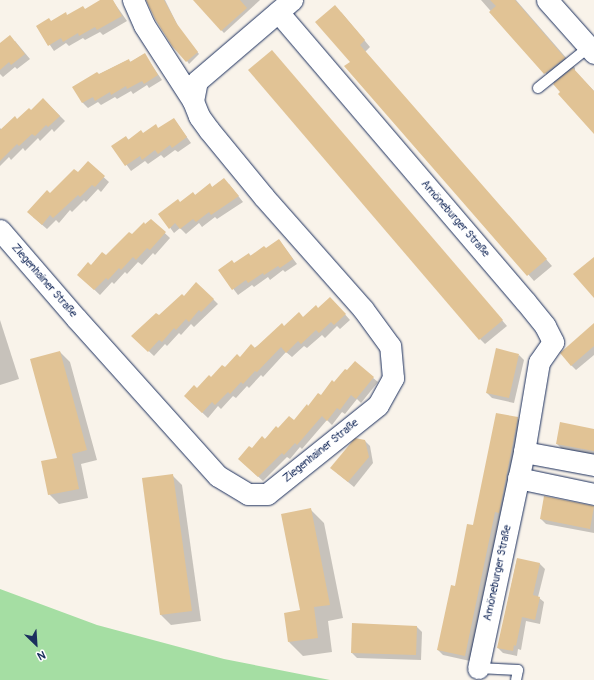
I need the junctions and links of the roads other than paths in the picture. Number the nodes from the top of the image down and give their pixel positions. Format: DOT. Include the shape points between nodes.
graph roads {
  1 [pos="133,0"];
  2 [pos="548,0"];
  3 [pos="285,6"];
  4 [pos="591,50"];
  5 [pos="538,88"];
  6 [pos="195,91"];
  7 [pos="0,230"];
  8 [pos="524,452"];
  9 [pos="594,465"];
  10 [pos="518,478"];
  11 [pos="594,494"];
  12 [pos="478,668"];
  13 [pos="516,680"];
  1 -- 6 [label="street, Ziegenhainer Straße" via="144,25"];
  2 -- 4 [label="street"];
  3 -- 6 [label="street"];
  3 -- 8 [label="street, Amöneburger Straße" via="545,326 553,342 539,362"];
  4 -- 5 [label="lane"];
  6 -- 7 [label="street, Ziegenhainer Straße" via="199,116 209,130 264,197 363,309 390,346 393,378 378,405 267,494 248,494 218,476"];
  8 -- 9 [label="street"];
  8 -- 10 [label="street, Amöneburger Straße"];
  10 -- 11 [label="street"];
  10 -- 12 [label="street, Amöneburger Straße"];
  12 -- 13 [label="lane" via="518,670"];
}
